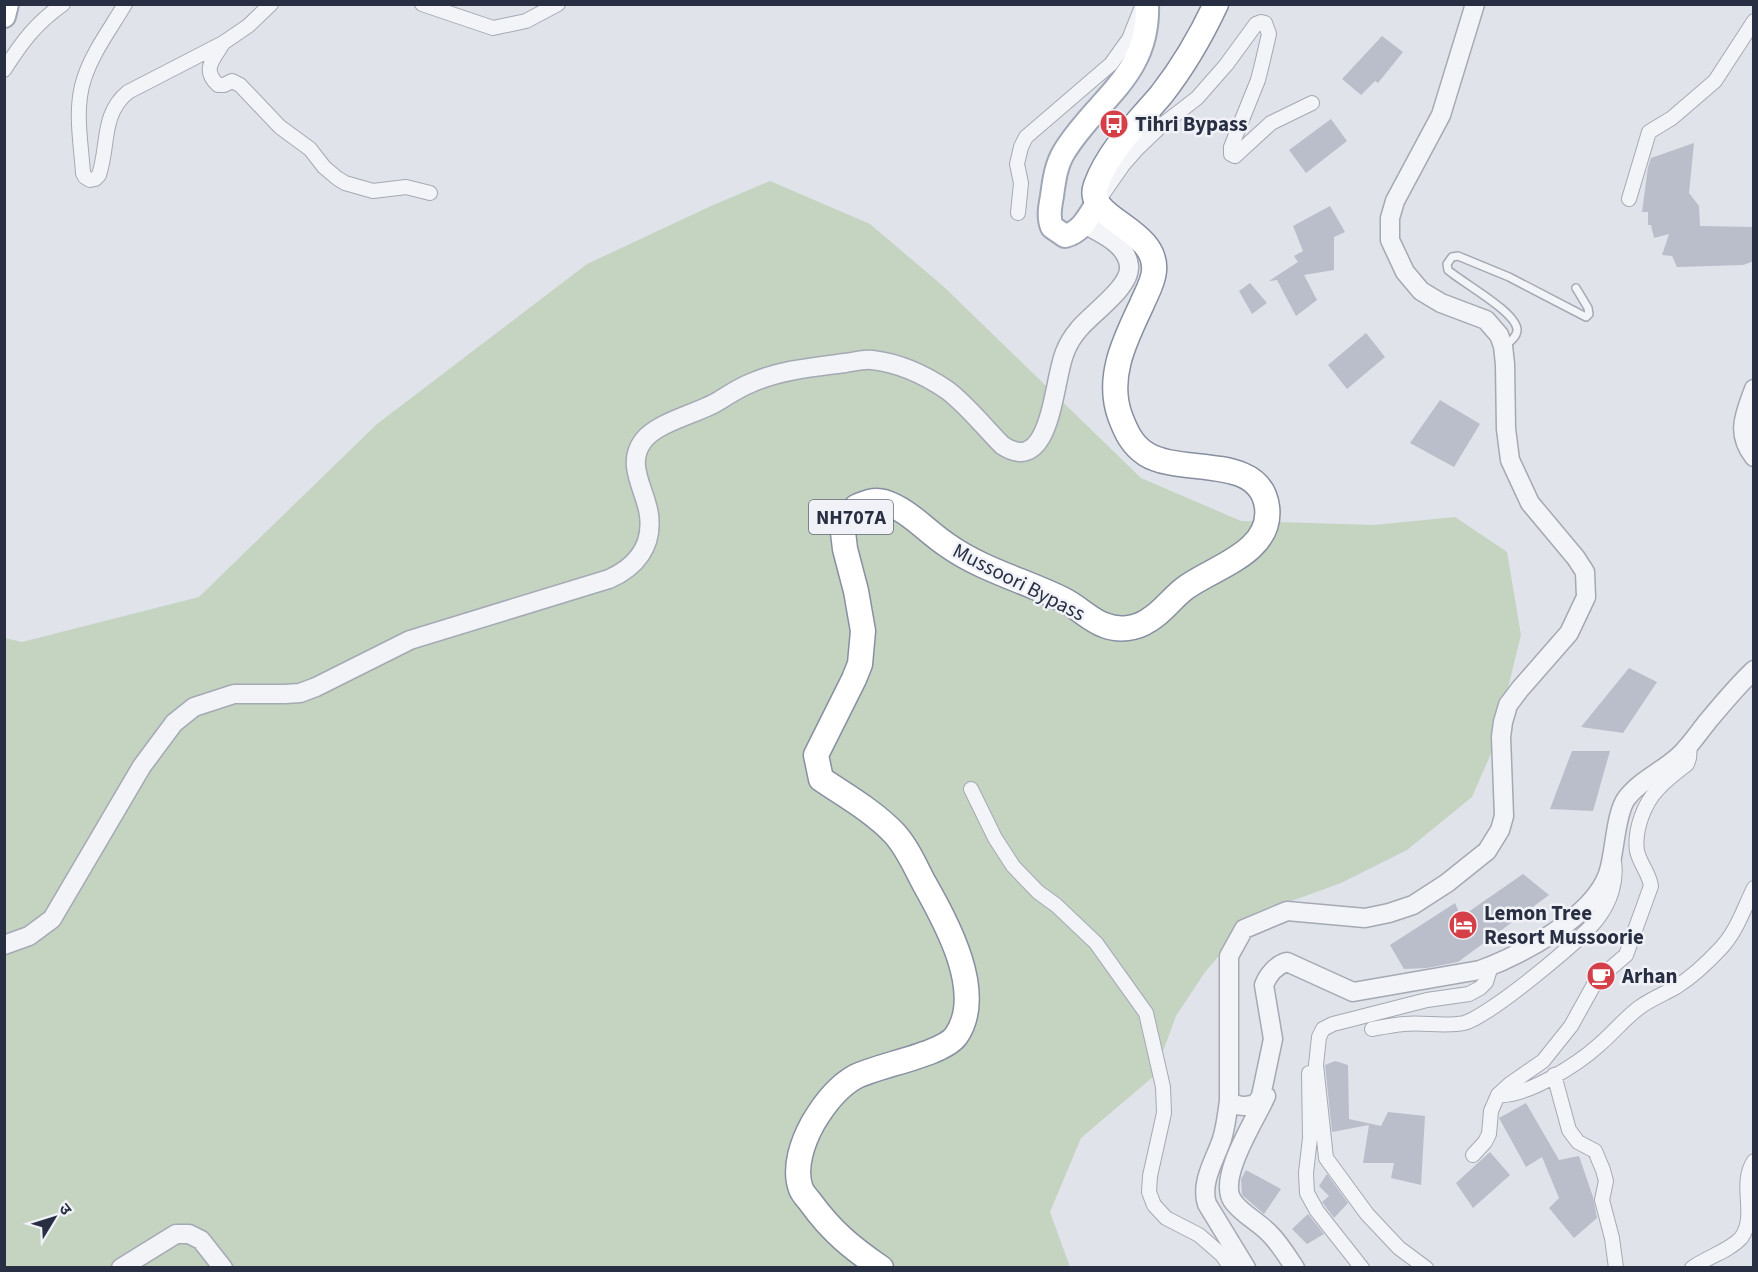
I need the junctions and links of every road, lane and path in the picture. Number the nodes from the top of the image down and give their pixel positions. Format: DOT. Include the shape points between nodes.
graph roads {
  1 [pos="7,4"];
  2 [pos="63,4"];
  3 [pos="125,4"];
  4 [pos="271,4"];
  5 [pos="422,4"];
  6 [pos="558,4"];
  7 [pos="1145,4"];
  8 [pos="1216,4"];
  9 [pos="1475,4"];
  10 [pos="4,16"];
  11 [pos="1754,21"];
  12 [pos="223,43"];
  13 [pos="4,70"];
  14 [pos="1312,103"];
  15 [pos="430,193"];
  16 [pos="1629,199"];
  17 [pos="1018,213"];
  18 [pos="1090,214"];
  19 [pos="1576,288"];
  20 [pos="1503,346"];
  21 [pos="1754,389"];
  22 [pos="1754,457"];
  23 [pos="1754,670"];
  24 [pos="1690,744"];
  25 [pos="971,789"];
  26 [pos="1612,854"];
  27 [pos="1754,888"];
  28 [pos="4,945"];
  29 [pos="1491,966"];
  30 [pos="1372,1029"];
  31 [pos="1318,1037"];
  32 [pos="1267,1071"];
  33 [pos="1554,1076"];
  34 [pos="1498,1095"];
  35 [pos="1229,1101"];
  36 [pos="1473,1155"];
  37 [pos="1754,1161"];
  38 [pos="121,1268"];
  39 [pos="223,1268"];
  40 [pos="881,1268"];
  41 [pos="1231,1268"];
  42 [pos="1246,1268"];
  43 [pos="1295,1268"];
  44 [pos="1362,1268"];
  45 [pos="1426,1268"];
  46 [pos="1617,1268"];
  47 [pos="1692,1268"];
  1 -- 10 [label="main road"];
  2 -- 13 [label="street" via="34,27"];
  3 -- 12 [label="street" via="91,61 80,96 83,173 90,180 99,175 109,118 120,99"];
  4 -- 12 [label="street"];
  5 -- 6 [label="street" via="493,28 526,21"];
  7 -- 17 [label="street" via="1129,39 1111,64 1026,137 1017,164 1021,188"];
  7 -- 18 [label="main road" via="1145,35 1125,78 1064,152 1056,171 1049,214 1052,227 1065,236 1071,234"];
  8 -- 18 [label="highway" via="1180,69 1111,157 1096,185"];
  9 -- 20 [label="street" via="1441,115 1395,201 1389,230 1405,272 1421,291 1486,320"];
  11 -- 16 [label="street" via="1715,81 1649,132"];
  12 -- 15 [label="street" via="209,68 209,76 218,85 232,81 240,85 337,178 374,191 406,187"];
  14 -- 18 [label="street" via="1279,117 1235,156 1231,154 1258,80 1269,34 1265,23 1256,24 1197,98 1161,125 1130,157"];
  18 -- 28 [label="street" via="1121,248 1129,272 1069,342 1048,421 1034,448 1026,453 1010,450 949,392 896,364 869,359 752,382 654,430 643,440 635,468 650,515 648,534 645,549 625,572 410,640 300,693 234,694 194,707 174,723 142,766 52,919 29,936"];
  18 -- 40 [label="highway, Mussoori Bypass / NH707A" via="1143,242 1153,262 1150,285 1120,351 1116,371 1118,410 1134,445 1166,463 1232,470 1248,477 1259,487 1268,510 1258,537 1241,556 1186,587 1148,621 1121,629 1104,626 1065,601 983,565 883,502 869,501 856,507 843,532 863,631 860,664 816,755 821,779 864,807 894,833 907,851 957,946 965,980 966,1011 956,1036 936,1049 844,1084 821,1110 804,1139 798,1172 801,1189 837,1236"];
  19 -- 20 [label="lane" via="1589,310 1586,317 1509,278 1458,256 1452,257 1448,270 1515,323 1515,336"];
  20 -- 35 [label="street" via="1510,460 1530,503 1585,572 1587,597 1569,633 1508,705 1501,736 1504,816 1487,851 1413,905 1389,913 1365,918 1287,911 1244,929 1229,956"];
  21 -- 22 [label="street" via="1742,427 1744,441"];
  23 -- 24 [label="street" via="1731,692"];
  24 -- 26 [label="street" via="1625,801"];
  24 -- 34 [label="street" via="1687,764 1653,794 1642,817 1638,852 1651,886 1626,955 1596,981 1571,1026 1549,1054"];
  25 -- 41 [label="street" via="1013,866 1096,943 1146,1013 1163,1088 1164,1113 1149,1192 1166,1218 1199,1235"];
  26 -- 29 [label="street" via="1608,874 1583,910 1564,926"];
  26 -- 30 [label="street" via="1615,882 1597,919 1484,1014 1465,1022 1404,1023"];
  27 -- 33 [label="street" via="1740,920 1721,948 1692,975 1640,1007 1600,1044"];
  29 -- 31 [label="street" via="1486,982 1469,994 1427,1000 1333,1024"];
  29 -- 32 [label="street" via="1353,992 1287,962 1281,964 1264,985 1273,1039"];
  31 -- 44 [label="street" via="1309,1058 1307,1193"];
  31 -- 45 [label="street" via="1316,1065 1326,1158 1367,1214 1399,1248"];
  32 -- 35 [label="street" via="1256,1104 1236,1106"];
  32 -- 43 [label="street" via="1266,1096 1237,1158 1228,1191 1232,1201 1270,1233"];
  33 -- 34 [label="street" via="1516,1094"];
  33 -- 46 [label="street" via="1569,1130 1578,1142 1595,1151 1604,1170 1602,1200"];
  34 -- 36 [label="street" via="1491,1111 1489,1134"];
  35 -- 42 [label="street" via="1226,1125 1204,1196"];
  37 -- 47 [label="street" via="1747,1179 1750,1219 1742,1237"];
  38 -- 39 [label="street" via="176,1234 189,1234 201,1240"];
}
